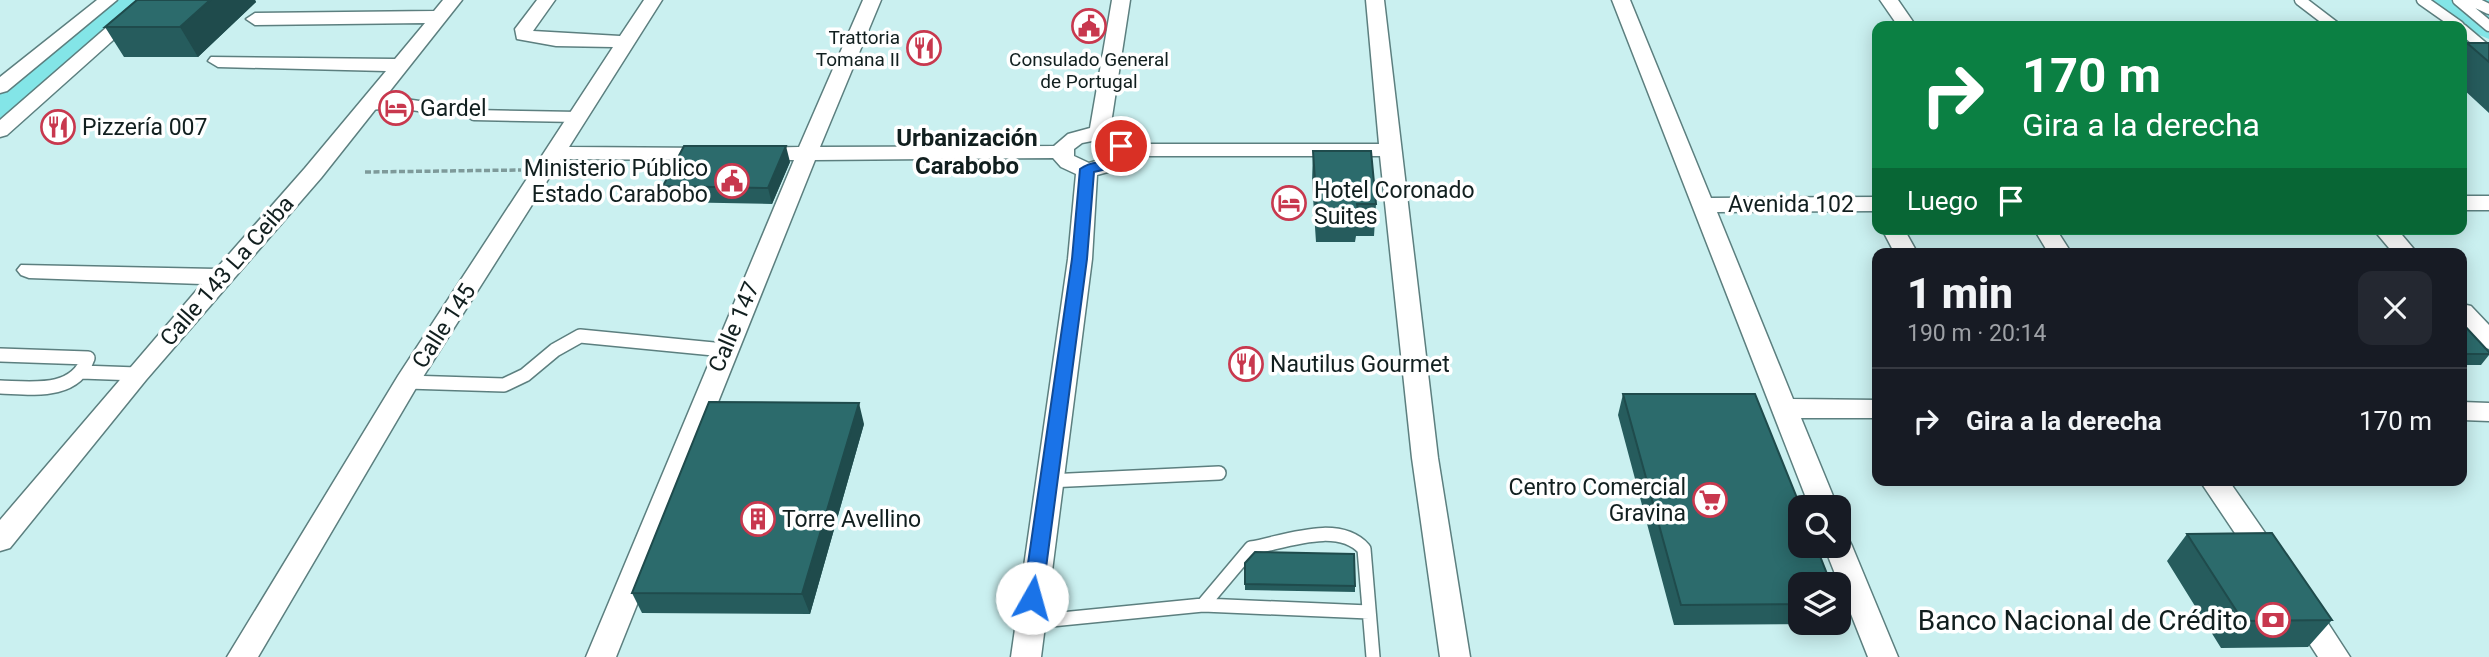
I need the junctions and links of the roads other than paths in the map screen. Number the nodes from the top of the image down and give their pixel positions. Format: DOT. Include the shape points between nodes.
graph roads {
  1 [pos="108,0"];
  2 [pos="149,0"];
  3 [pos="546,0"];
  4 [pos="653,0"];
  5 [pos="873,0"];
  6 [pos="1121,0"];
  7 [pos="1375,0"];
  8 [pos="1621,0"];
  9 [pos="1889,0"];
  10 [pos="2300,0"];
  11 [pos="2422,0"];
  12 [pos="2458,0"];
  13 [pos="2470,0"];
  14 [pos="446,9"];
  15 [pos="2489,9"];
  16 [pos="255,19"];
  17 [pos="1904,21"];
  18 [pos="2327,21"];
  19 [pos="2450,21"];
  20 [pos="2489,26"];
  21 [pos="631,34"];
  22 [pos="2467,34"];
  23 [pos="2467,50"];
  24 [pos="2488,50"];
  25 [pos="218,61"];
  26 [pos="400,65"];
  27 [pos="59,79"];
  28 [pos="5,83"];
  29 [pos="367,105"];
  30 [pos="446,110"];
  31 [pos="474,115"];
  32 [pos="578,117"];
  33 [pos="0,131"];
  34 [pos="1100,134"];
  35 [pos="1390,149"];
  36 [pos="1122,150"];
  37 [pos="1062,152"];
  38 [pos="809,155"];
  39 [pos="552,161"];
  40 [pos="1087,169"];
  41 [pos="2467,203"];
  42 [pos="2489,203"];
  43 [pos="1872,204"];
  44 [pos="1704,205"];
  45 [pos="2390,235"];
  46 [pos="2401,248"];
  47 [pos="29,270"];
  48 [pos="221,277"];
  49 [pos="2467,317"];
  50 [pos="2489,340"];
  51 [pos="724,350"];
  52 [pos="0,355"];
  53 [pos="81,372"];
  54 [pos="137,374"];
  55 [pos="407,383"];
  56 [pos="0,387"];
  57 [pos="1786,408"];
  58 [pos="1872,409"];
  59 [pos="2467,411"];
  60 [pos="2489,412"];
  61 [pos="1219,473"];
  62 [pos="1048,481"];
  63 [pos="2217,486"];
  64 [pos="1819,495"];
  65 [pos="0,540"];
  66 [pos="1843,558"];
  67 [pos="1203,605"];
  68 [pos="1369,612"];
  69 [pos="1029,622"];
  70 [pos="242,657"];
  71 [pos="601,657"];
  72 [pos="1026,657"];
  73 [pos="1373,657"];
  74 [pos="1455,657"];
  75 [pos="1882,657"];
  76 [pos="2335,657"];
  1 -- 28 [label="street"];
  2 -- 27 [label="street"];
  3 -- 21 [label="street" via="524,35 574,40"];
  4 -- 21 [label="street, Calle 145"];
  5 -- 38 [label="street, Calle 147"];
  6 -- 34 [label="street"];
  7 -- 35 [label="street"];
  8 -- 44 [label="street"];
  9 -- 17 [label="street"];
  10 -- 18 [label="lane"];
  11 -- 19 [label="lane"];
  12 -- 20 [label="lane"];
  13 -- 15 [label="lane"];
  14 -- 16 [label="street"];
  14 -- 26 [label="street, Calle 143 La Ceiba"];
  21 -- 32 [label="street, Calle 145"];
  22 -- 24 [label="lane"];
  23 -- 24 [label="street"];
  25 -- 26 [label="street"];
  26 -- 29 [label="street, Calle 143 La Ceiba"];
  27 -- 28 [label="street"];
  27 -- 33 [label="street"];
  29 -- 30 [label="lane" via="398,103"];
  29 -- 48 [label="street, Calle 143 La Ceiba"];
  31 -- 32 [label="lane"];
  32 -- 39 [label="street, Calle 145"];
  34 -- 36 [label="street" via="1118,141"];
  34 -- 37 [label="street" via="1075,138"];
  35 -- 36 [label="street"];
  35 -- 74 [label="street" via="1424,458"];
  36 -- 40 [label="street" via="1112,164"];
  37 -- 38 [label="street"];
  37 -- 40 [label="street" via="1067,162"];
  38 -- 39 [label="street"];
  38 -- 51 [label="street, Calle 147"];
  39 -- 55 [label="street, Calle 145"];
  40 -- 62 [label="street" via="1080,259"];
  41 -- 42 [label="street"];
  43 -- 44 [label="street, Avenida 102"];
  44 -- 57 [label="street"];
  45 -- 46 [label="street"];
  47 -- 48 [label="street"];
  48 -- 54 [label="street, Calle 143 La Ceiba"];
  49 -- 50 [label="street"];
  51 -- 55 [label="lane" via="580,336 555,349 525,376 504,385"];
  51 -- 71 [label="street, Calle 147"];
  52 -- 53 [label="lane" via="88,358"];
  53 -- 54 [label="lane"];
  53 -- 56 [label="lane" via="62,386"];
  54 -- 65 [label="street, Calle 143 La Ceiba"];
  55 -- 70 [label="street, Calle 145"];
  57 -- 58 [label="street"];
  57 -- 64 [label="street"];
  59 -- 60 [label="street"];
  61 -- 62 [label="lane"];
  62 -- 69 [label="street"];
  63 -- 76 [label="street"];
  66 -- 75 [label="street"];
  67 -- 68 [label="lane"];
  67 -- 68 [label="lane" via="1251,548 1338,533 1353,538 1364,549"];
  67 -- 69 [label="lane"];
  68 -- 73 [label="lane"];
  69 -- 72 [label="street"];
}
